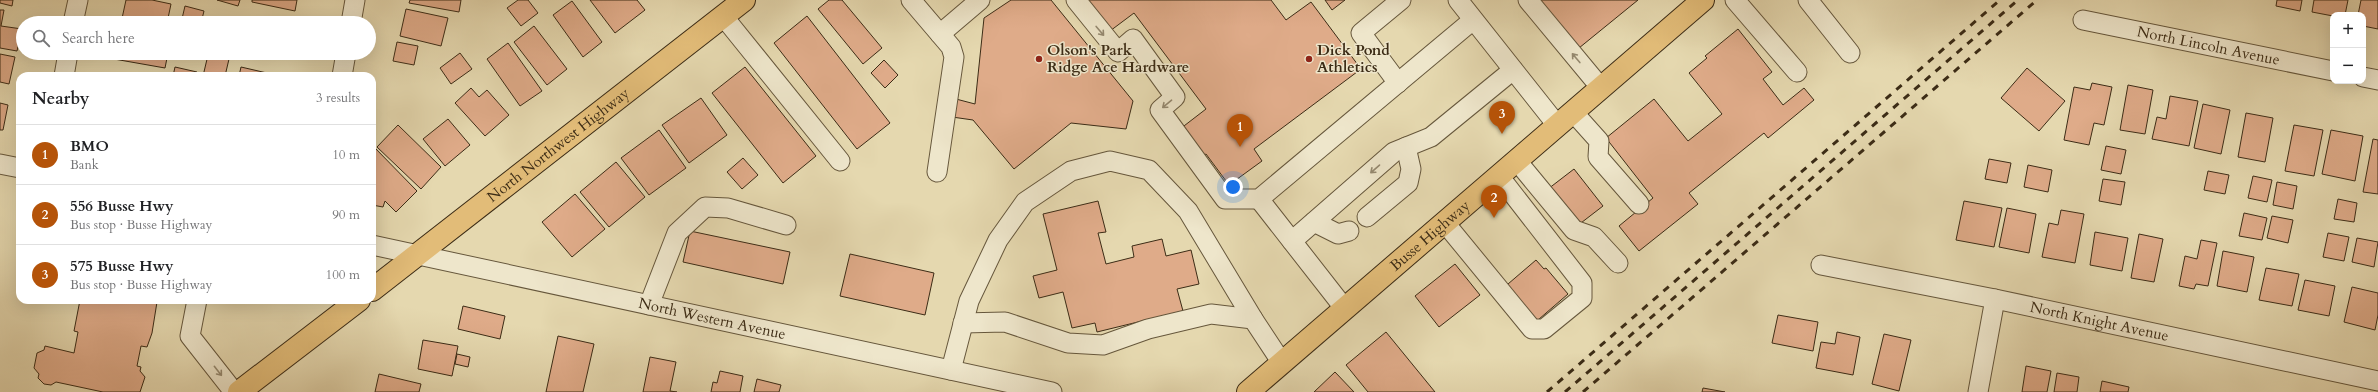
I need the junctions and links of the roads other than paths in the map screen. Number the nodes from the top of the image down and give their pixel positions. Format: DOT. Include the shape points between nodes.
graph roads {
  1 [pos="78,0"];
  2 [pos="355,0"];
  3 [pos="744,0"];
  4 [pos="911,0"];
  5 [pos="980,0"];
  6 [pos="1076,0"];
  7 [pos="1401,0"];
  8 [pos="1458,0"];
  9 [pos="1528,0"];
  10 [pos="1703,0"];
  11 [pos="1735,0"];
  12 [pos="1808,0"];
  13 [pos="75,16"];
  14 [pos="352,16"];
  15 [pos="723,16"];
  16 [pos="1474,20"];
  17 [pos="2083,20"];
  18 [pos="940,34"];
  19 [pos="1850,53"];
  20 [pos="67,60"];
  21 [pos="345,60"];
  22 [pos="1513,70"];
  23 [pos="2330,70"];
  24 [pos="65,72"];
  25 [pos="343,72"];
  26 [pos="1797,72"];
  27 [pos="2366,78"];
  28 [pos="2378,80"];
  29 [pos="1398,83"];
  30 [pos="1601,88"];
  31 [pos="1565,119"];
  32 [pos="1406,147"];
  33 [pos="840,161"];
  34 [pos="1516,161"];
  35 [pos="0,164"];
  36 [pos="16,167"];
  37 [pos="937,172"];
  38 [pos="1499,176"];
  39 [pos="1259,199"];
  40 [pos="1639,204"];
  41 [pos="1367,217"];
  42 [pos="1314,222"];
  43 [pos="1445,223"];
  44 [pos="786,225"];
  45 [pos="1349,231"];
  46 [pos="1292,241"];
  47 [pos="376,246"];
  48 [pos="417,255"];
  49 [pos="1618,263"];
  50 [pos="1821,265"];
  51 [pos="376,287"];
  52 [pos="1995,299"];
  53 [pos="196,304"];
  54 [pos="354,304"];
  55 [pos="649,305"];
  56 [pos="1345,308"];
  57 [pos="1252,319"];
  58 [pos="963,323"];
  59 [pos="1282,363"];
  60 [pos="951,370"];
  61 [pos="2378,381"];
  62 [pos="234,392"];
  63 [pos="239,392"];
  64 [pos="1048,392"];
  65 [pos="1248,392"];
  66 [pos="1978,392"];
  1 -- 13 [label="street"];
  2 -- 14 [label="street"];
  3 -- 15 [label="main road, North Northwest Highway"];
  4 -- 18 [label="street"];
  5 -- 18 [label="street"];
  6 -- 39 [label="street, one-way" via="1118,52 1133,39 1175,97 1160,110 1225,199"];
  7 -- 29 [label="street" via="1361,33"];
  8 -- 16 [label="street"];
  30 -- 9 [label="street, one-way"];
  10 -- 30 [label="main road, Busse Highway"];
  11 -- 26 [label="street"];
  12 -- 19 [label="street"];
  15 -- 33 [label="street"];
  15 -- 48 [label="main road, North Northwest Highway"];
  16 -- 22 [label="street"];
  16 -- 29 [label="street"];
  17 -- 23 [label="street, North Lincoln Avenue"];
  18 -- 37 [label="street" via="951,47 954,56"];
  20 -- 24 [label="street"];
  21 -- 25 [label="street"];
  22 -- 31 [label="street"];
  22 -- 32 [label="street" via="1430,137"];
  27 -- 28 [label="street"];
  29 -- 39 [label="street"];
  30 -- 31 [label="main road, Busse Highway"];
  31 -- 34 [label="main road, Busse Highway"];
  31 -- 40 [label="street" via="1599,141 1598,157"];
  32 -- 41 [label="street" via="1411,169 1408,183"];
  32 -- 42 [label="street, one-way" via="1394,152"];
  34 -- 38 [label="main road, Busse Highway"];
  34 -- 49 [label="street" via="1574,230 1594,237"];
  35 -- 36 [label="street"];
  38 -- 43 [label="main road, Busse Highway"];
  38 -- 43 [label="street" via="1582,283 1582,298 1544,329 1532,329"];
  39 -- 46 [label="street"];
  42 -- 45 [label="street" via="1338,234"];
  42 -- 46 [label="street"];
  43 -- 56 [label="main road, Busse Highway"];
  44 -- 55 [label="street" via="728,208 704,207 677,233"];
  46 -- 56 [label="street"];
  47 -- 48 [label="street, North Western Avenue"];
  48 -- 51 [label="main road, North Northwest Highway"];
  48 -- 55 [label="street, North Western Avenue"];
  50 -- 52 [label="street, North Knight Avenue"];
  52 -- 61 [label="street, North Knight Avenue"];
  52 -- 66 [label="street"];
  53 -- 62 [label="street, one-way" via="190,336"];
  54 -- 63 [label="main road"];
  55 -- 60 [label="street, North Western Avenue"];
  56 -- 59 [label="main road, Busse Highway"];
  57 -- 58 [label="street" via="1211,314 1148,329 1103,345 1068,343 1005,322"];
  57 -- 58 [label="street" via="1188,211 1149,170 1110,161 1071,172 1025,202 998,240 969,301"];
  57 -- 59 [label="street"];
  58 -- 60 [label="street"];
  59 -- 65 [label="main road, Busse Highway"];
  60 -- 64 [label="street, North Western Avenue"];
}
